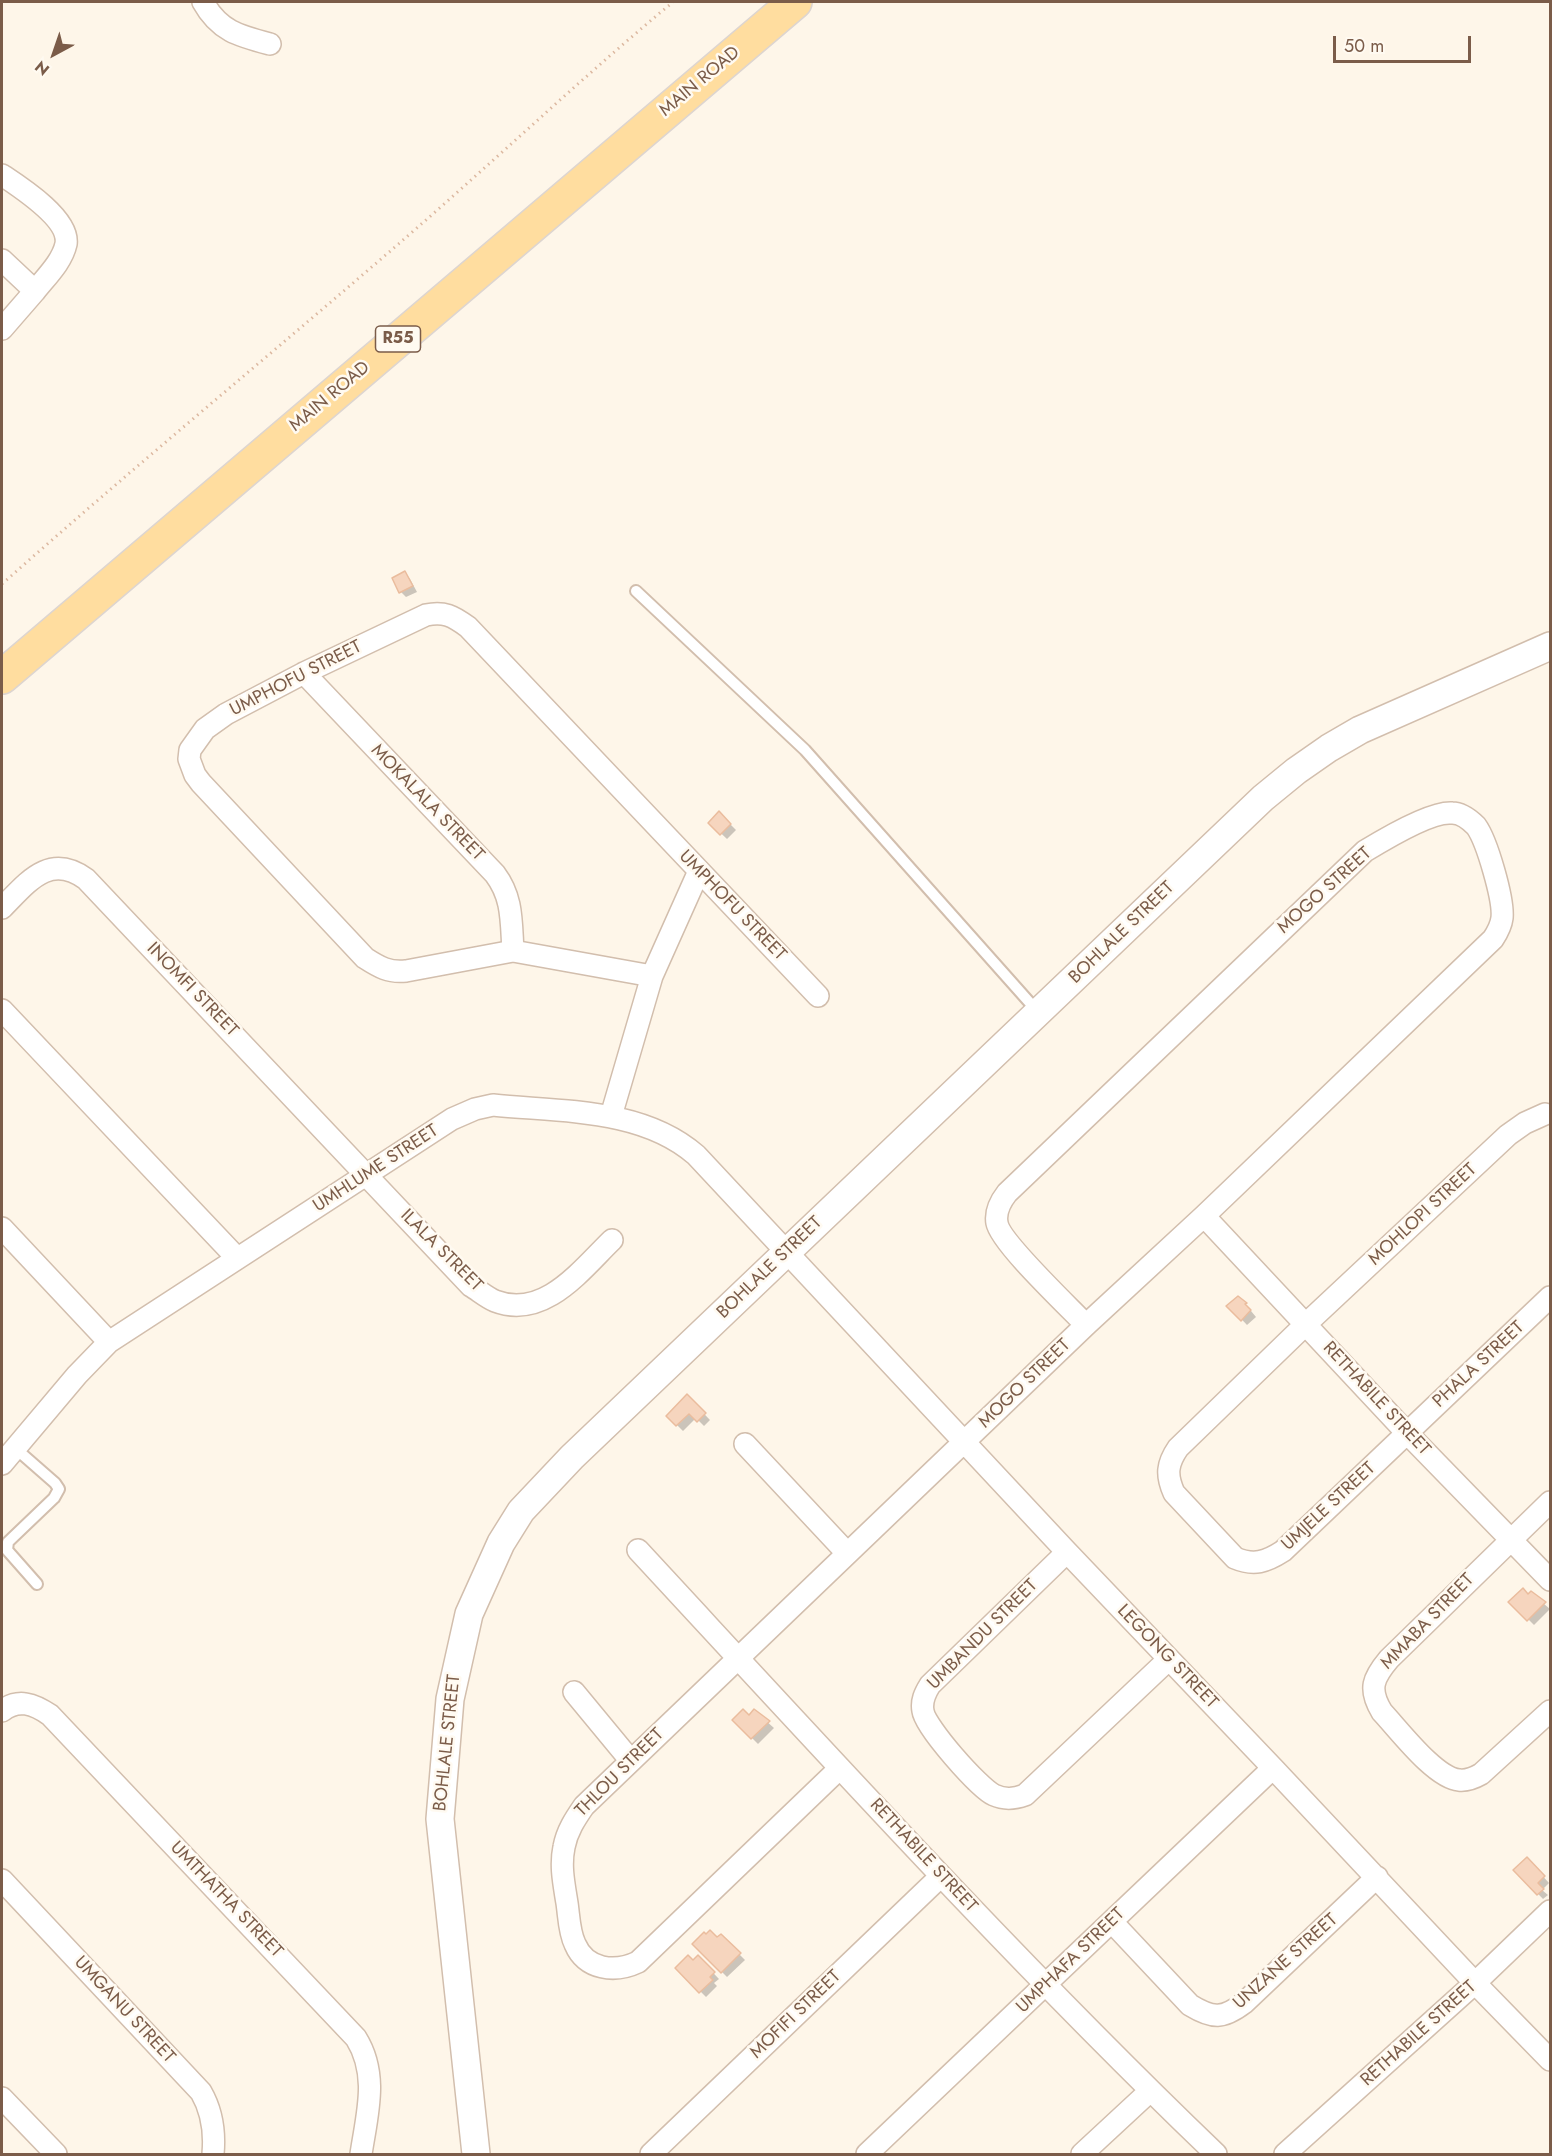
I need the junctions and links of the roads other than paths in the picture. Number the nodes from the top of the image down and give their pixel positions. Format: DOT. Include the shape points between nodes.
graph roads {
  1 [pos="203,2"];
  2 [pos="795,2"];
  3 [pos="270,44"];
  4 [pos="2,175"];
  5 [pos="2,260"];
  6 [pos="35,291"];
  7 [pos="2,328"];
  8 [pos="636,591"];
  9 [pos="1551,646"];
  10 [pos="304,673"];
  11 [pos="2,677"];
  12 [pos="699,871"];
  13 [pos="2,908"];
  14 [pos="513,951"];
  15 [pos="652,976"];
  16 [pos="818,996"];
  17 [pos="2,1010"];
  18 [pos="1038,1012"];
  19 [pos="1545,1114"];
  20 [pos="611,1116"];
  21 [pos="367,1175"];
  22 [pos="1204,1216"];
  23 [pos="2,1228"];
  24 [pos="612,1240"];
  25 [pos="786,1252"];
  26 [pos="237,1258"];
  27 [pos="1551,1297"];
  28 [pos="1306,1324"];
  29 [pos="1086,1325"];
  30 [pos="109,1342"];
  31 [pos="1407,1433"];
  32 [pos="964,1443"];
  33 [pos="745,1444"];
  34 [pos="6,1455"];
  35 [pos="1551,1502"];
  36 [pos="1512,1538"];
  37 [pos="638,1550"];
  38 [pos="1067,1552"];
  39 [pos="847,1553"];
  40 [pos="1551,1580"];
  41 [pos="37,1584"];
  42 [pos="739,1658"];
  43 [pos="1169,1659"];
  44 [pos="574,1692"];
  45 [pos="2,1711"];
  46 [pos="1551,1711"];
  47 [pos="631,1761"];
  48 [pos="840,1768"];
  49 [pos="1273,1768"];
  50 [pos="941,1876"];
  51 [pos="1377,1877"];
  52 [pos="2,1881"];
  53 [pos="1551,1911"];
  54 [pos="1112,1922"];
  55 [pos="1475,1983"];
  56 [pos="1047,1985"];
  57 [pos="1551,2060"];
  58 [pos="1150,2091"];
  59 [pos="2,2098"];
  60 [pos="56,2154"];
  61 [pos="213,2154"];
  62 [pos="361,2154"];
  63 [pos="476,2154"];
  64 [pos="651,2154"];
  65 [pos="867,2154"];
  66 [pos="1082,2154"];
  67 [pos="1216,2154"];
  68 [pos="1285,2154"];
  1 -- 3 [label="street" via="217,22 231,32"];
  2 -- 11 [label="main road, MAIN ROAD / R55"];
  4 -- 6 [label="street" via="60,222 66,236 64,251"];
  5 -- 6 [label="street"];
  6 -- 7 [label="street"];
  8 -- 18 [label="lane" via="805,750"];
  9 -- 18 [label="street, BOHLALE STREET" via="1360,730 1329,748 1263,798"];
  10 -- 12 [label="street, UMPHOFU STREET" via="426,615 453,615"];
  10 -- 14 [label="street, MOKALALA STREET" via="495,874 509,899"];
  10 -- 14 [label="street, UMPHOFU STREET" via="205,729 190,750 189,759 201,783 366,958 385,970 406,971"];
  12 -- 15 [label="street"];
  12 -- 16 [label="street, UMPHOFU STREET"];
  13 -- 21 [label="street, INOMFI STREET" via="43,871 63,868 86,879"];
  14 -- 15 [label="street, UMPHOFU STREET"];
  15 -- 20 [label="street"];
  17 -- 26 [label="street"];
  18 -- 25 [label="street, BOHLALE STREET"];
  19 -- 28 [label="street, MOHLOPI STREET" via="1508,1135"];
  20 -- 21 [label="street, UMHLUME STREET" via="493,1105 475,1109 452,1119"];
  20 -- 25 [label="street, UMHLUME STREET" via="684,1144"];
  21 -- 24 [label="street, ILALA STREET" via="471,1286 494,1300 526,1305 538,1302 564,1286"];
  21 -- 26 [label="street, UMHLUME STREET"];
  22 -- 28 [label="street, RETHABILE STREET"];
  22 -- 29 [label="street, MOGO STREET"];
  22 -- 29 [label="street, MOGO STREET" via="1497,933 1502,918 1501,896 1481,835 1465,817 1454,813 1431,817 1365,851 1006,1193 997,1213 1000,1233"];
  23 -- 30 [label="street"];
  25 -- 32 [label="street, LEGONG STREET"];
  25 -- 63 [label="street, BOHLALE STREET" via="521,1511 469,1614 450,1699 440,1819"];
  26 -- 30 [label="street, UMHLUME STREET"];
  27 -- 31 [label="street, PHALA STREET"];
  28 -- 31 [label="street, RETHABILE STREET"];
  28 -- 31 [label="street, UMJELE STREET" via="1171,1458 1168,1481 1174,1492 1227,1551 1246,1563 1258,1563 1283,1551"];
  29 -- 32 [label="street, MOGO STREET"];
  30 -- 34 [label="street, UMHLUME STREET"];
  31 -- 36 [label="street, RETHABILE STREET"];
  32 -- 38 [label="street, LEGONG STREET"];
  32 -- 39 [label="street, THLOU STREET"];
  33 -- 39 [label="street"];
  34 -- 41 [label="lane" via="56,1484 58,1489 54,1498 8,1542 7,1550"];
  35 -- 36 [label="street"];
  36 -- 40 [label="street, RETHABILE STREET"];
  36 -- 46 [label="street, MMABA STREET" via="1380,1670 1373,1689 1375,1701 1435,1769 1457,1780 1470,1779 1487,1770"];
  37 -- 42 [label="street, RETHABILE STREET"];
  38 -- 43 [label="street, LEGONG STREET"];
  38 -- 43 [label="street, UMBANDU STREET" via="926,1692 922,1709 929,1726 980,1784 1004,1798 1025,1795"];
  39 -- 42 [label="street, THLOU STREET"];
  42 -- 47 [label="street, THLOU STREET"];
  42 -- 48 [label="street, RETHABILE STREET"];
  43 -- 49 [label="street, LEGONG STREET"];
  44 -- 47 [label="street"];
  45 -- 62 [label="street, UMTHATHA STREET" via="22,1703 50,1715 356,2038 365,2052 370,2087"];
  47 -- 48 [label="street, THLOU STREET" via="574,1820 562,1861 574,1943 584,1958 605,1968 618,1969 638,1962"];
  48 -- 50 [label="street, RETHABILE STREET"];
  49 -- 51 [label="street, LEGONG STREET"];
  49 -- 54 [label="street, UMPHAFA STREET"];
  50 -- 56 [label="street, RETHABILE STREET"];
  50 -- 64 [label="street, MOFIFI STREET"];
  51 -- 54 [label="street, UNZANE STREET" via="1244,2003 1233,2012 1218,2016 1190,2005"];
  51 -- 55 [label="street, LEGONG STREET"];
  52 -- 61 [label="street, UMGANU STREET" via="201,2091 212,2119"];
  53 -- 55 [label="street, RETHABILE STREET"];
  54 -- 56 [label="street, UMPHAFA STREET"];
  55 -- 57 [label="street, LEGONG STREET"];
  55 -- 68 [label="street, RETHABILE STREET"];
  56 -- 58 [label="street, RETHABILE STREET"];
  56 -- 65 [label="street, UMPHAFA STREET"];
  58 -- 66 [label="street"];
  58 -- 67 [label="street, RETHABILE STREET"];
  59 -- 60 [label="street"];
}
